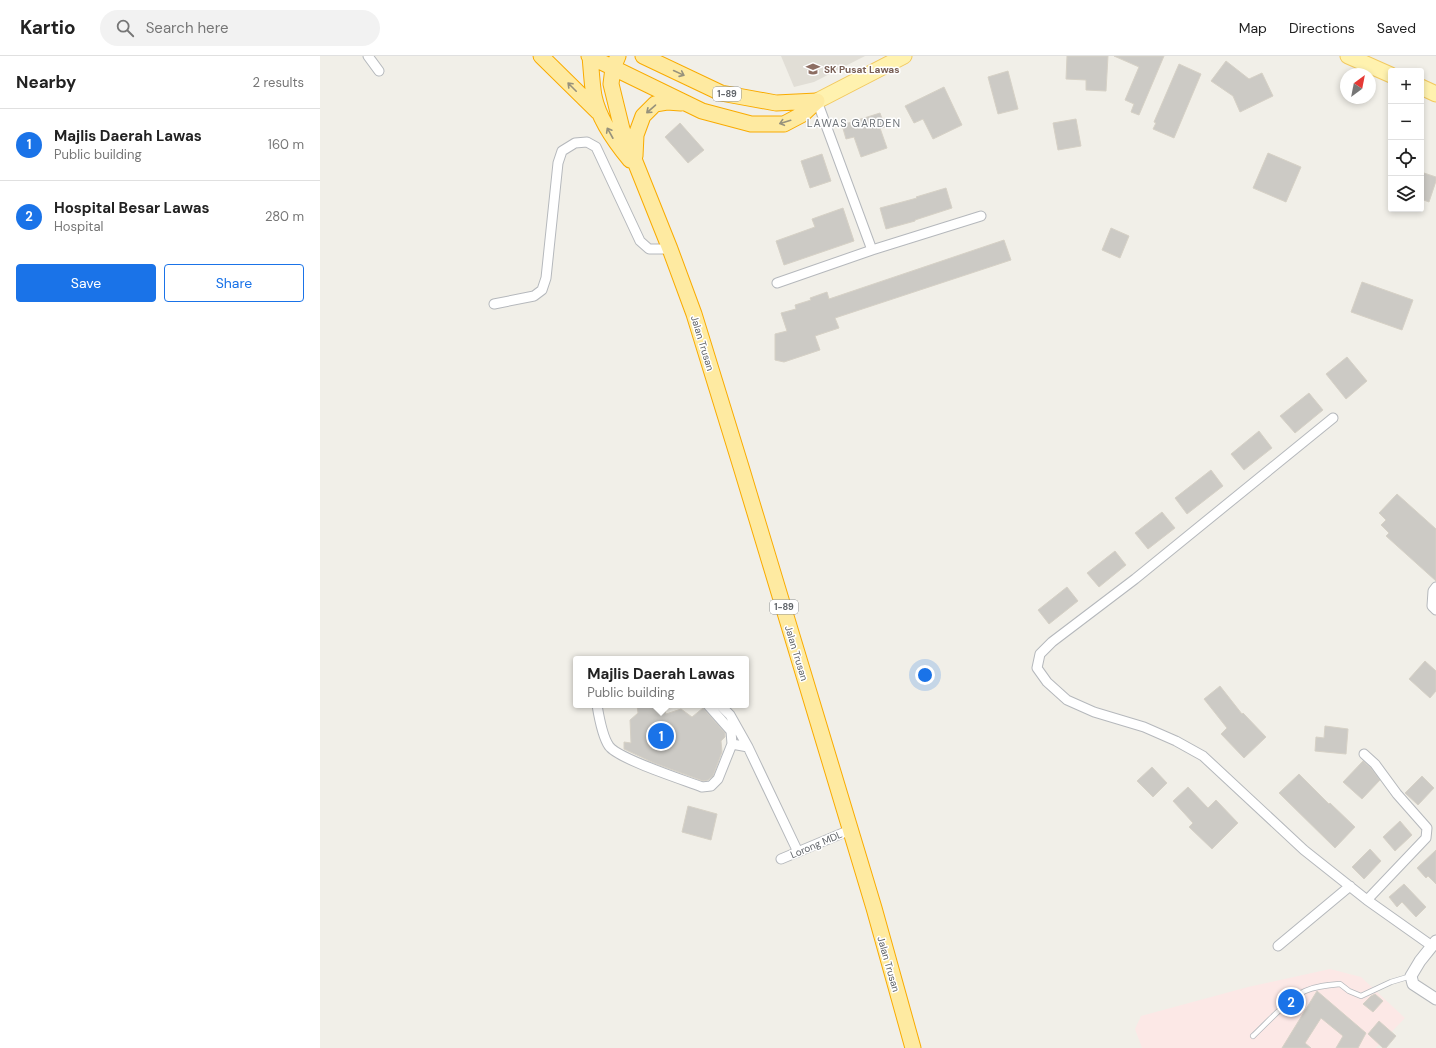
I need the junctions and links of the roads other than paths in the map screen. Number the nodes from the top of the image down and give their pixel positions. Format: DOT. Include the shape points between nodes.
graph roads {
  1 [pos="368,56"];
  2 [pos="541,56"];
  3 [pos="590,56"];
  4 [pos="643,56"];
  5 [pos="904,56"];
  6 [pos="1357,58"];
  7 [pos="615,62"];
  8 [pos="379,71"];
  9 [pos="1388,74"];
  10 [pos="1424,88"];
  11 [pos="1436,94"];
  12 [pos="818,101"];
  13 [pos="688,104"];
  14 [pos="600,114"];
  15 [pos="637,165"];
  16 [pos="981,216"];
  17 [pos="670,249"];
  18 [pos="872,250"];
  19 [pos="777,283"];
  20 [pos="494,304"];
  21 [pos="1333,418"];
  22 [pos="1436,587"];
  23 [pos="1436,610"];
  24 [pos="597,708"];
  25 [pos="711,708"];
  26 [pos="723,708"];
  27 [pos="732,744"];
  28 [pos="748,747"];
  29 [pos="1364,754"];
  30 [pos="850,830"];
  31 [pos="798,852"];
  32 [pos="781,859"];
  33 [pos="1350,886"];
  34 [pos="1367,900"];
  35 [pos="1434,944"];
  36 [pos="1278,946"];
  37 [pos="1411,976"];
  38 [pos="1436,999"];
  39 [pos="1253,1036"];
  40 [pos="913,1048"];
  1 -- 8 [label="street"];
  14 -- 2 [label="highway, one-way"];
  3 -- 7 [label="highway, Jalan Trusan / 1-89"];
  3 -- 14 [label="highway, Jalan Trusan / 1-89" via="594,96"];
  4 -- 12 [label="highway, Jalan Trusan / 1-89, one-way" via="721,93 776,103"];
  5 -- 12 [label="main road, Jalan Trusan"];
  6 -- 9 [label="main road"];
  7 -- 13 [label="highway, Jalan Trusan"];
  7 -- 15 [label="highway, Jalan Trusan / 1-89" via="612,94"];
  10 -- 11 [label="main road"];
  12 -- 13 [label="highway, Jalan Trusan, one-way" via="803,114 784,124 751,124 702,111"];
  12 -- 18 [label="street"];
  13 -- 15 [label="highway, one-way" via="655,104 643,116 636,135"];
  15 -- 14 [label="highway, Jalan Trusan / 1-89, one-way" via="615,142"];
  15 -- 17 [label="highway, Jalan Trusan / 1-89"];
  16 -- 18 [label="street"];
  17 -- 20 [label="street" via="649,249 640,241 596,147 587,142 575,143 562,151 558,163 546,278 542,290 534,296"];
  17 -- 30 [label="highway, Jalan Trusan / 1-89" via="697,322"];
  18 -- 19 [label="street"];
  21 -- 33 [label="street" via="1141,574 1052,642 1040,654 1037,668 1047,682 1067,700 1094,712 1144,727 1204,756 1304,850"];
  22 -- 23 [label="street" via="1432,591 1432,606"];
  24 -- 27 [label="street" via="599,722 609,747 627,758 702,787 711,786 718,779"];
  25 -- 27 [label="street" via="731,731"];
  26 -- 28 [label="street" via="730,715"];
  27 -- 28 [label="street"];
  28 -- 31 [label="street"];
  29 -- 34 [label="street" via="1427,828 1426,838"];
  30 -- 31 [label="street, Lorong MDL"];
  30 -- 40 [label="highway, Jalan Trusan / 1-89"];
  31 -- 32 [label="street, Lorong MDL"];
  33 -- 34 [label="street"];
  33 -- 36 [label="street"];
  34 -- 35 [label="street"];
  35 -- 37 [label="street"];
  37 -- 38 [label="street" via="1413,984"];
  37 -- 39 [label="lane" via="1390,982 1361,996 1340,984 1305,991 1295,997"];
}
